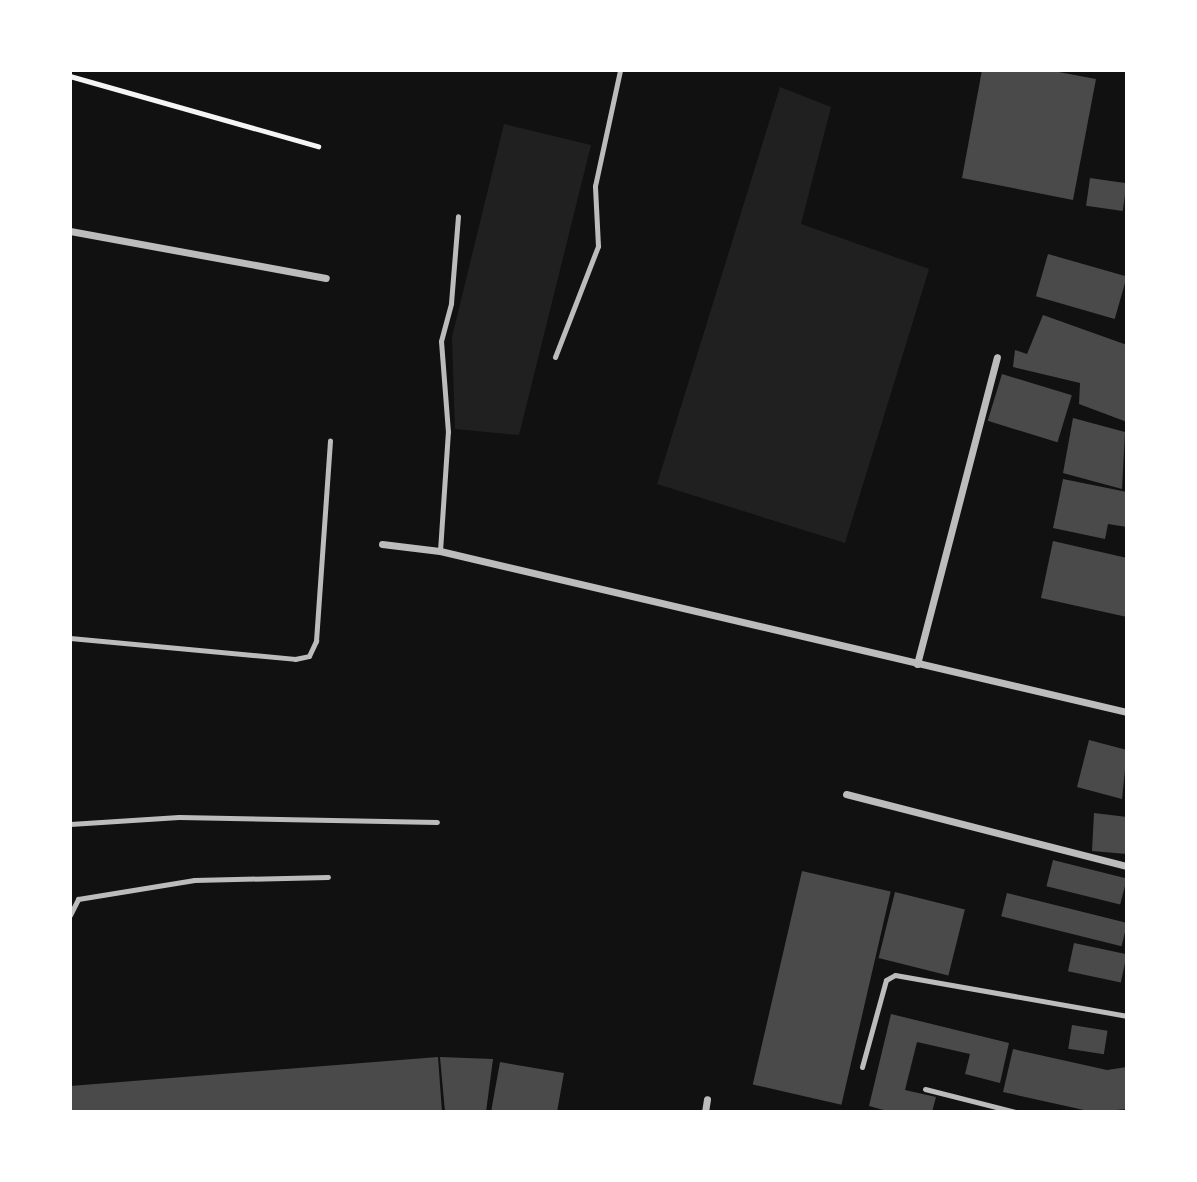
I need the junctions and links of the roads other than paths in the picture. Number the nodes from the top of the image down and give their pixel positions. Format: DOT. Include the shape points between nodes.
graph roads {
  1 [pos="620,70"];
  2 [pos="458,216"];
  3 [pos="70,231"];
  4 [pos="326,278"];
  5 [pos="555,357"];
  6 [pos="997,357"];
  7 [pos="330,440"];
  8 [pos="382,544"];
  9 [pos="440,551"];
  10 [pos="70,638"];
  11 [pos="917,664"];
  12 [pos="1127,712"];
  13 [pos="846,794"];
  14 [pos="437,822"];
  15 [pos="70,824"];
  16 [pos="1127,866"];
  17 [pos="328,877"];
  18 [pos="70,915"];
  19 [pos="1127,1016"];
  20 [pos="862,1067"];
  21 [pos="925,1089"];
  22 [pos="707,1099"];
  23 [pos="705,1112"];
  24 [pos="1016,1112"];
  1 -- 5 [label="lane" via="595,186 598,246"];
  2 -- 9 [label="lane" via="451,303 441,341 448,432"];
  3 -- 4 [label="street"];
  6 -- 11 [label="street"];
  7 -- 10 [label="lane" via="316,641 309,656 295,659"];
  8 -- 9 [label="street"];
  9 -- 11 [label="street"];
  11 -- 12 [label="street"];
  13 -- 16 [label="street"];
  14 -- 15 [label="lane" via="179,817"];
  17 -- 18 [label="lane" via="194,880 78,899"];
  19 -- 20 [label="lane" via="895,975 886,980"];
  21 -- 24 [label="lane"];
  22 -- 23 [label="street"];
}
